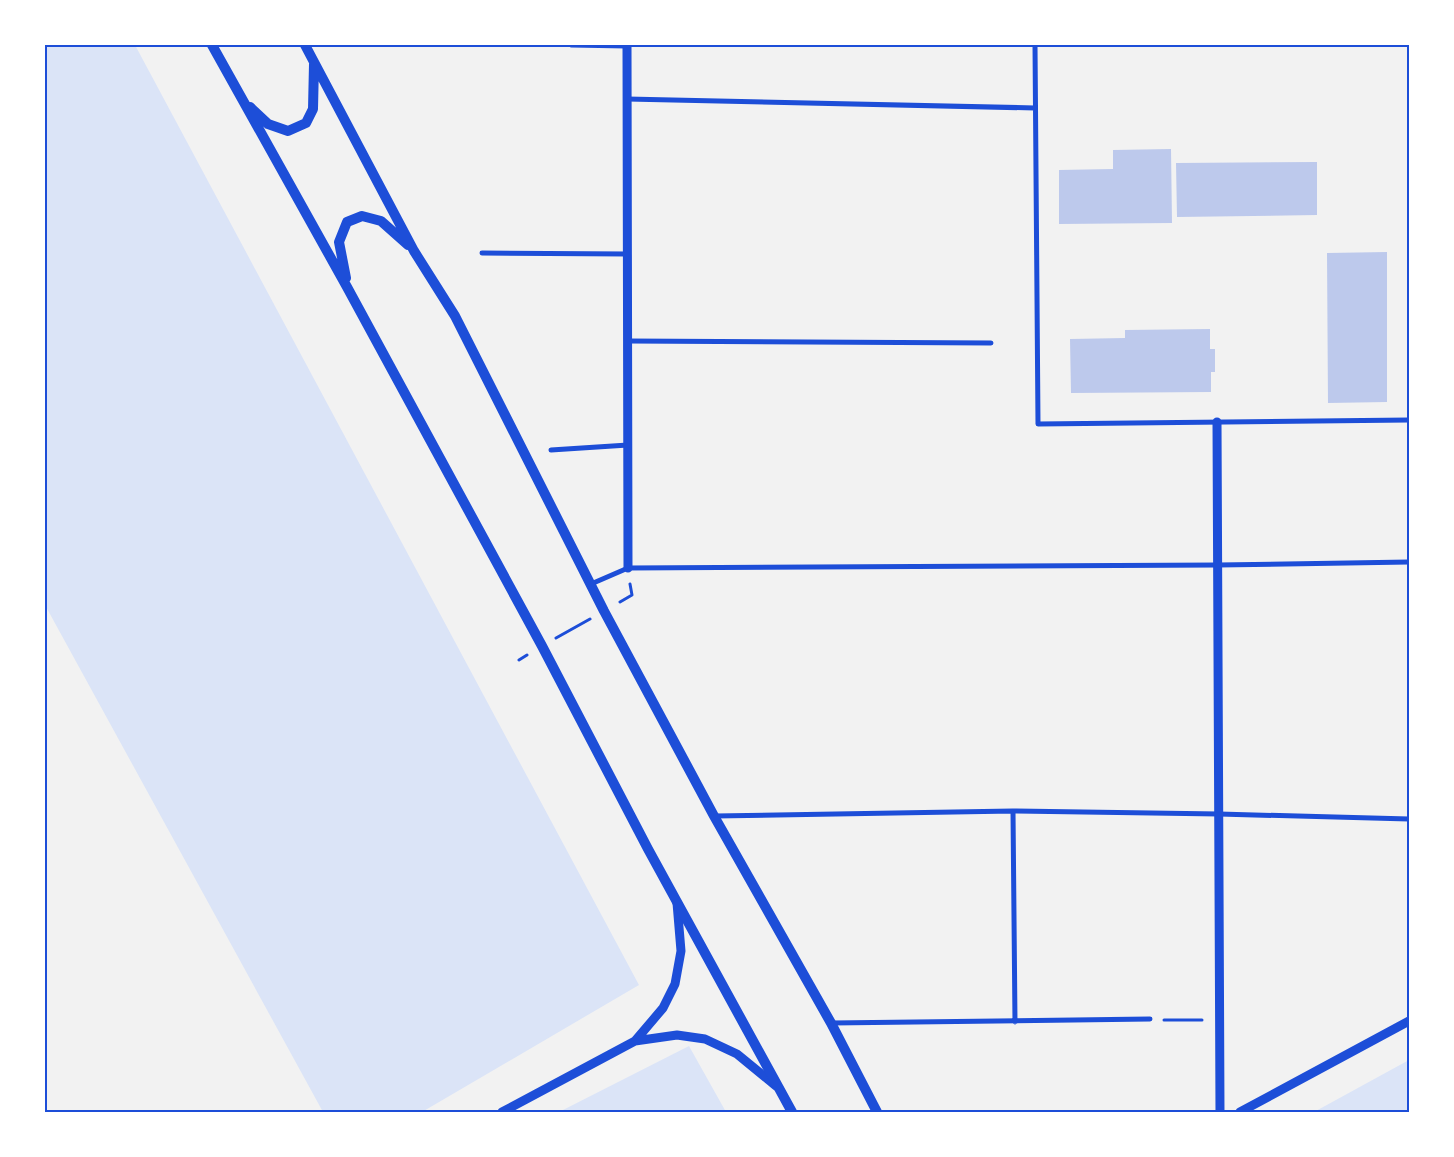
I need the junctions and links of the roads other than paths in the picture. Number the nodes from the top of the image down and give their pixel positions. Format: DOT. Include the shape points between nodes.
graph roads {
  1 [pos="212,45"];
  2 [pos="305,45"];
  3 [pos="571,45"];
  4 [pos="627,45"];
  5 [pos="1035,45"];
  6 [pos="314,62"];
  7 [pos="627,99"];
  8 [pos="242,100"];
  9 [pos="1035,108"];
  10 [pos="414,251"];
  11 [pos="482,253"];
  12 [pos="627,254"];
  13 [pos="348,287"];
  14 [pos="628,341"];
  15 [pos="992,343"];
  16 [pos="1409,420"];
  17 [pos="1217,422"];
  18 [pos="628,445"];
  19 [pos="551,450"];
  20 [pos="1409,562"];
  21 [pos="1218,565"];
  22 [pos="628,568"];
  23 [pos="591,584"];
  24 [pos="1013,811"];
  25 [pos="1219,814"];
  26 [pos="714,816"];
  27 [pos="1409,819"];
  28 [pos="677,901"];
  29 [pos="1150,1019"];
  30 [pos="1409,1021"];
  31 [pos="1015,1022"];
  32 [pos="831,1023"];
  33 [pos="635,1041"];
  34 [pos="777,1087"];
  35 [pos="502,1112"];
  36 [pos="792,1112"];
  37 [pos="878,1112"];
  38 [pos="1220,1112"];
  39 [pos="1240,1112"];
  1 -- 8 [label="main road"];
  2 -- 6 [label="main road"];
  3 -- 4 [label="street"];
  4 -- 7 [label="street"];
  5 -- 9 [label="street"];
  6 -- 8 [label="main road" via="313,109 306,123 288,131 268,124"];
  6 -- 10 [label="main road"];
  7 -- 9 [label="street"];
  7 -- 12 [label="street"];
  8 -- 13 [label="main road"];
  9 -- 17 [label="street" via="1038,424"];
  10 -- 13 [label="main road" via="381,221 362,216 347,222 339,242"];
  10 -- 23 [label="main road" via="455,316"];
  11 -- 12 [label="street"];
  12 -- 14 [label="street"];
  13 -- 28 [label="main road"];
  14 -- 15 [label="street"];
  14 -- 18 [label="street"];
  16 -- 17 [label="street"];
  17 -- 21 [label="street"];
  18 -- 19 [label="street"];
  18 -- 22 [label="street"];
  20 -- 21 [label="street"];
  21 -- 22 [label="street"];
  21 -- 25 [label="street"];
  22 -- 23 [label="street"];
  23 -- 26 [label="main road"];
  24 -- 25 [label="street"];
  24 -- 26 [label="street"];
  24 -- 31 [label="street"];
  25 -- 27 [label="street"];
  25 -- 38 [label="street"];
  26 -- 32 [label="main road"];
  28 -- 33 [label="street" via="681,950 675,984 663,1008"];
  28 -- 34 [label="main road"];
  29 -- 31 [label="street"];
  30 -- 39 [label="street"];
  31 -- 32 [label="street"];
  32 -- 37 [label="main road"];
  33 -- 34 [label="street" via="677,1035 705,1039 737,1054"];
  33 -- 35 [label="street"];
  34 -- 36 [label="main road"];
}
